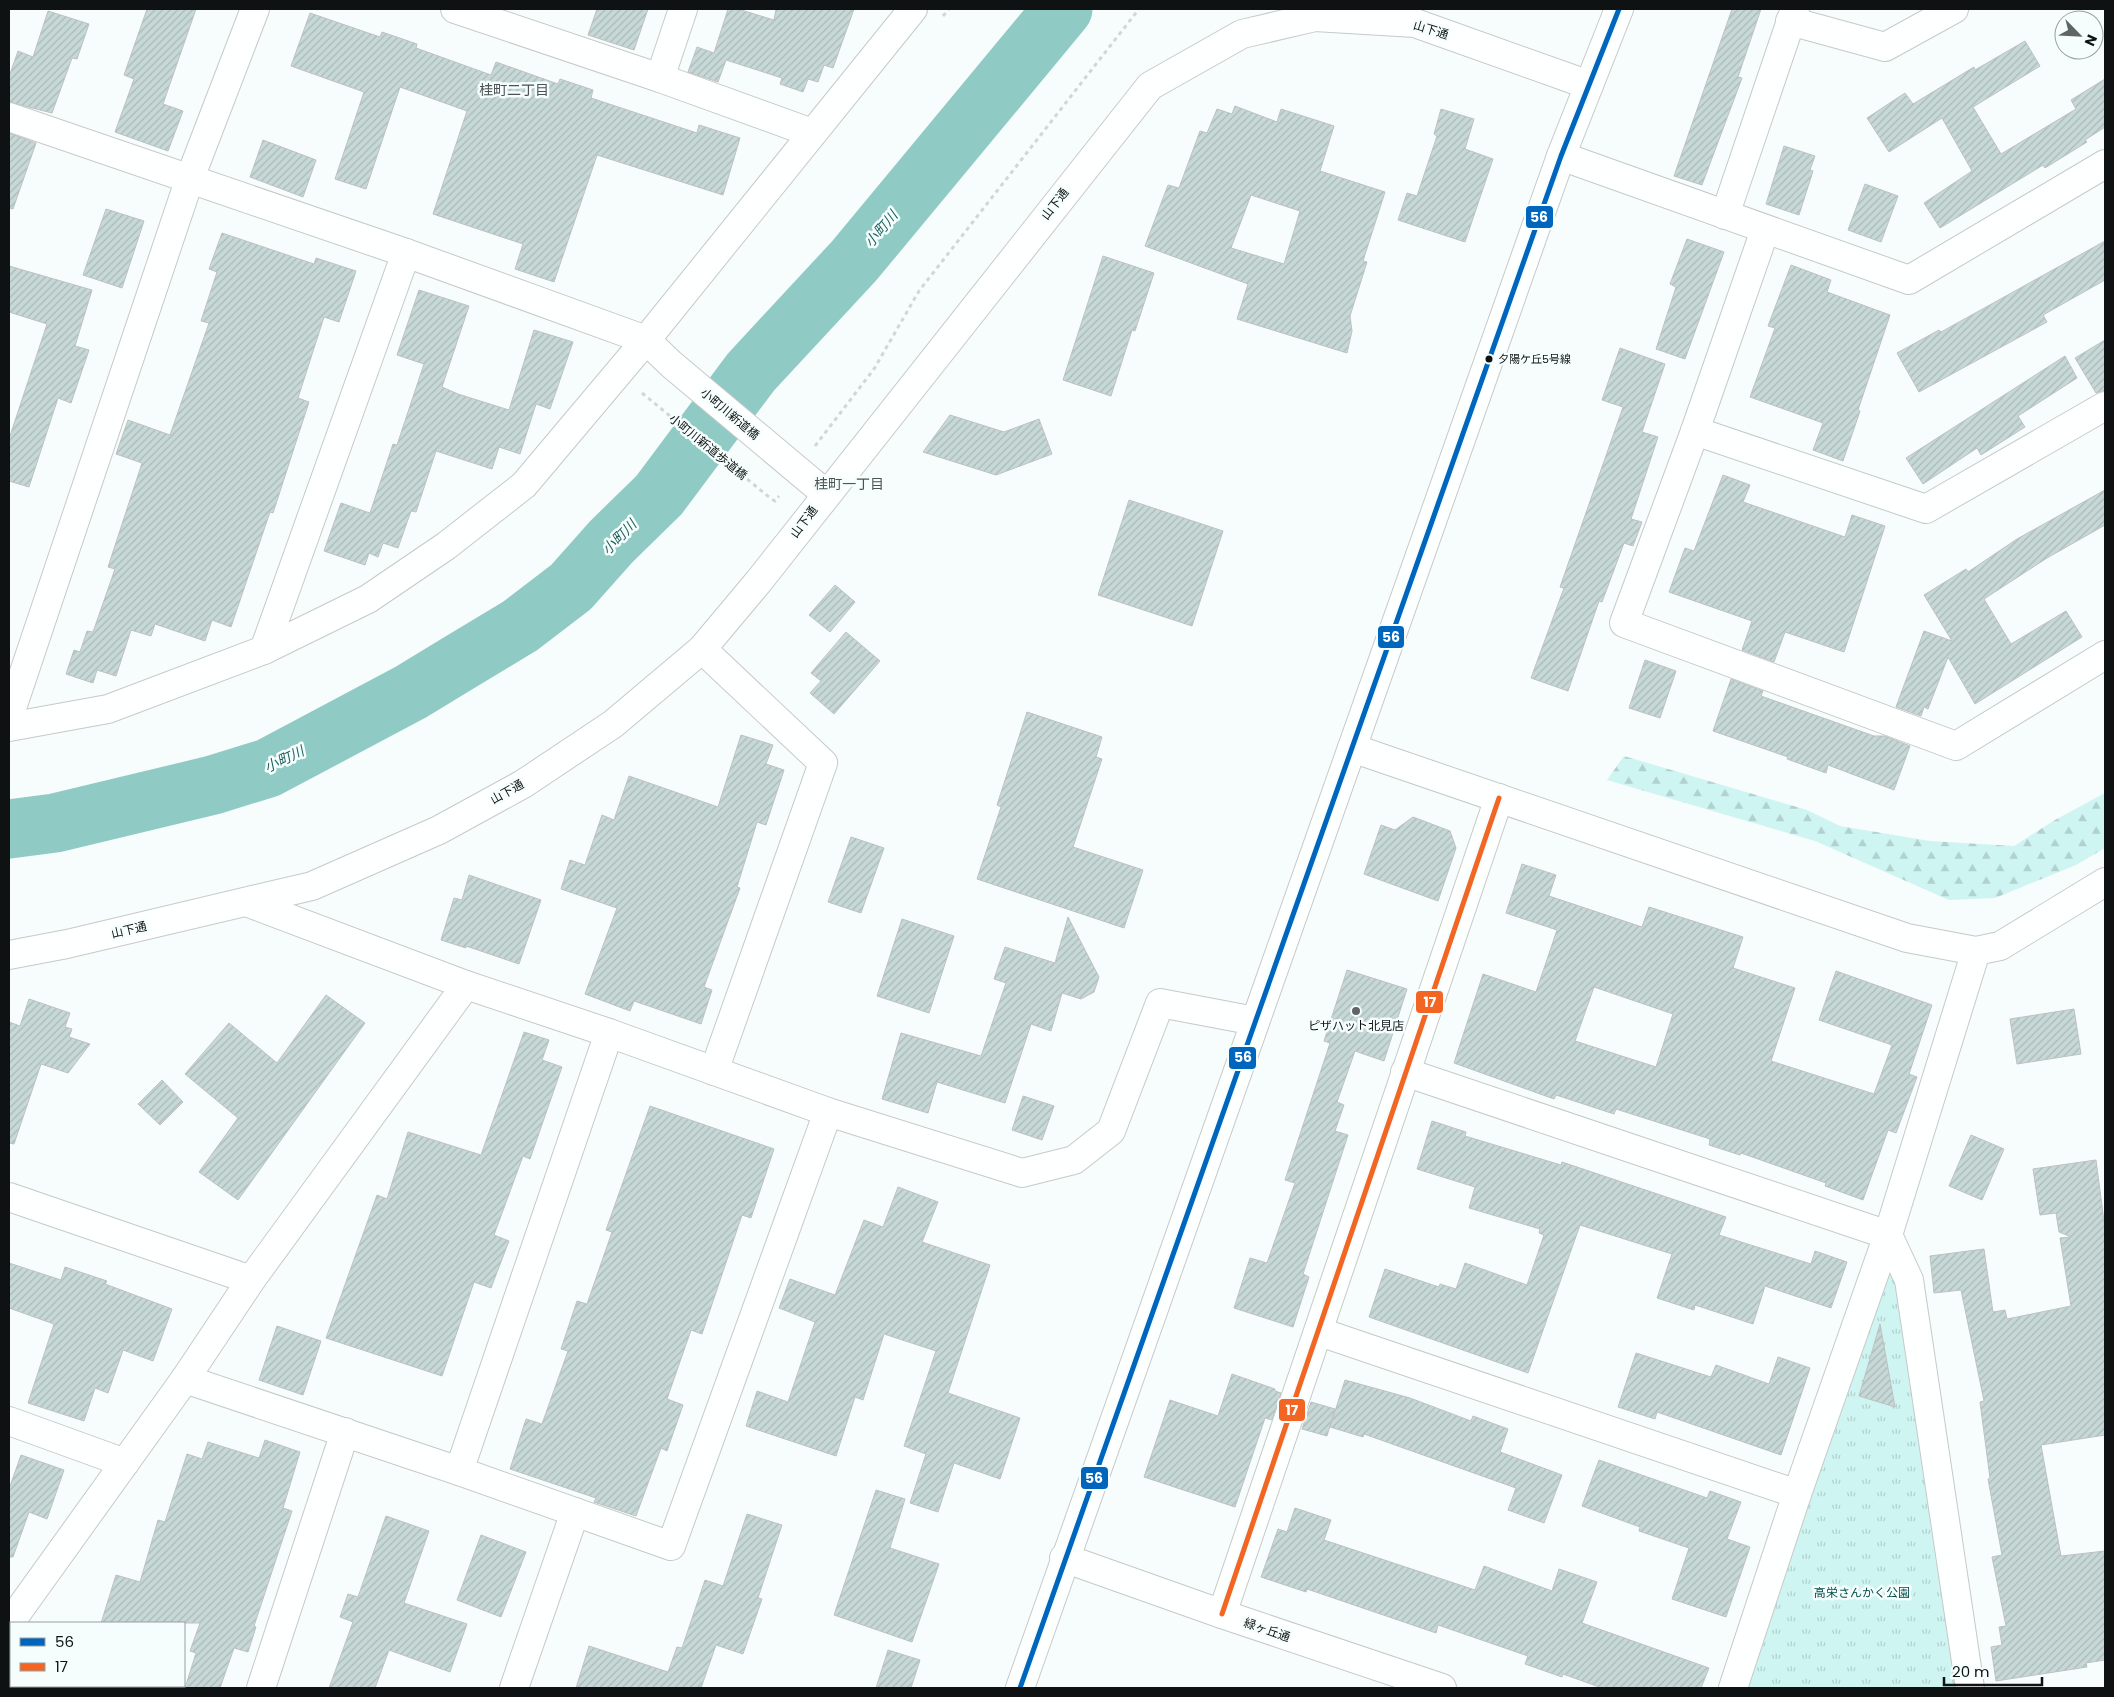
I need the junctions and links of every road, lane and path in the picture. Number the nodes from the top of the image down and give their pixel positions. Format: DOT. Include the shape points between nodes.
graph roads {
  1 [pos="255,9"];
  2 [pos="455,9"];
  3 [pos="683,9"];
  4 [pos="913,9"];
  5 [pos="1139,9"];
  6 [pos="1619,9"];
  7 [pos="1954,9"];
  8 [pos="1792,15"];
  9 [pos="660,78"];
  10 [pos="1589,85"];
  11 [pos="9,117"];
  12 [pos="812,133"];
  13 [pos="1562,156"];
  14 [pos="2105,164"];
  15 [pos="190,178"];
  16 [pos="1725,215"];
  17 [pos="1765,230"];
  18 [pos="406,253"];
  19 [pos="646,340"];
  20 [pos="646,397"];
  21 [pos="2105,406"];
  22 [pos="1695,430"];
  23 [pos="793,467"];
  24 [pos="826,494"];
  25 [pos="702,649"];
  26 [pos="264,650"];
  27 [pos="2105,655"];
  28 [pos="9,717"];
  29 [pos="9,727"];
  30 [pos="1352,748"];
  31 [pos="1499,798"];
  32 [pos="2105,883"];
  33 [pos="246,902"];
  34 [pos="1976,951"];
  35 [pos="9,955"];
  36 [pos="466,985"];
  37 [pos="1255,1021"];
  38 [pos="609,1033"];
  39 [pos="714,1071"];
  40 [pos="1405,1072"];
  41 [pos="828,1112"];
  42 [pos="9,1197"];
  43 [pos="1888,1235"];
  44 [pos="251,1280"];
  45 [pos="1320,1332"];
  46 [pos="185,1379"];
  47 [pos="9,1421"];
  48 [pos="345,1432"];
  49 [pos="125,1463"];
  50 [pos="459,1471"];
  51 [pos="1797,1494"];
  52 [pos="576,1512"];
  53 [pos="1064,1558"];
  54 [pos="1222,1614"];
  55 [pos="10,1622"];
  56 [pos="261,1688"];
  57 [pos="514,1688"];
  58 [pos="1020,1688"];
  59 [pos="1442,1688"];
  60 [pos="1733,1688"];
  61 [pos="1970,1688"];
  1 -- 15 [label="street"];
  2 -- 9 [label="street"];
  3 -- 9 [label="street"];
  4 -- 12 [label="street"];
  5 -- 23 [label="path" via="919,291 874,369"];
  6 -- 10 [label="street"];
  7 -- 8 [label="street" via="1885,47"];
  8 -- 16 [label="street"];
  9 -- 12 [label="street"];
  10 -- 13 [label="street"];
  10 -- 24 [label="street, 山下通" via="1415,23 1315,17 1242,34 1150,86"];
  11 -- 15 [label="street"];
  12 -- 19 [label="street"];
  13 -- 16 [label="street"];
  13 -- 30 [label="street"];
  14 -- 17 [label="street" via="1910,280"];
  15 -- 18 [label="street"];
  15 -- 28 [label="street"];
  16 -- 17 [label="street"];
  17 -- 22 [label="street"];
  18 -- 19 [label="street"];
  18 -- 26 [label="street"];
  19 -- 23 [label="street, 小町川新道橋"];
  19 -- 26 [label="street" via="524,485 446,546 368,600"];
  20 -- 23 [label="path, 小町川新道歩道橋" via="775,501"];
  21 -- 22 [label="street" via="1926,509"];
  22 -- 27 [label="street" via="1624,623 1956,746"];
  23 -- 24 [label="street, 小町川新道橋"];
  24 -- 25 [label="street, 山下通"];
  25 -- 33 [label="street, 山下通" via="613,724 523,784 439,830 312,886"];
  25 -- 39 [label="street" via="822,763"];
  26 -- 29 [label="street" via="108,709"];
  30 -- 31 [label="street"];
  30 -- 37 [label="street"];
  31 -- 34 [label="street" via="1907,938"];
  31 -- 40 [label="street"];
  32 -- 34 [label="street" via="2000,946"];
  33 -- 35 [label="street, 山下通"];
  33 -- 36 [label="street"];
  34 -- 43 [label="street"];
  36 -- 38 [label="street"];
  36 -- 44 [label="street"];
  37 -- 41 [label="street" via="1160,1004 1111,1131 1074,1160 1022,1173"];
  37 -- 53 [label="street"];
  38 -- 39 [label="street"];
  38 -- 50 [label="street"];
  39 -- 41 [label="street"];
  40 -- 43 [label="street"];
  40 -- 45 [label="street"];
  41 -- 52 [label="street" via="671,1546"];
  42 -- 44 [label="street"];
  43 -- 51 [label="street"];
  43 -- 61 [label="street" via="1909,1280"];
  44 -- 46 [label="street"];
  45 -- 51 [label="street"];
  45 -- 54 [label="street"];
  46 -- 48 [label="street"];
  46 -- 49 [label="street"];
  47 -- 49 [label="street"];
  48 -- 50 [label="street"];
  48 -- 56 [label="street"];
  49 -- 55 [label="street"];
  50 -- 52 [label="street"];
  51 -- 60 [label="street"];
  52 -- 57 [label="street"];
  53 -- 54 [label="street, 緑ヶ丘通"];
  53 -- 58 [label="street"];
  54 -- 59 [label="street, 緑ヶ丘通"];
}
